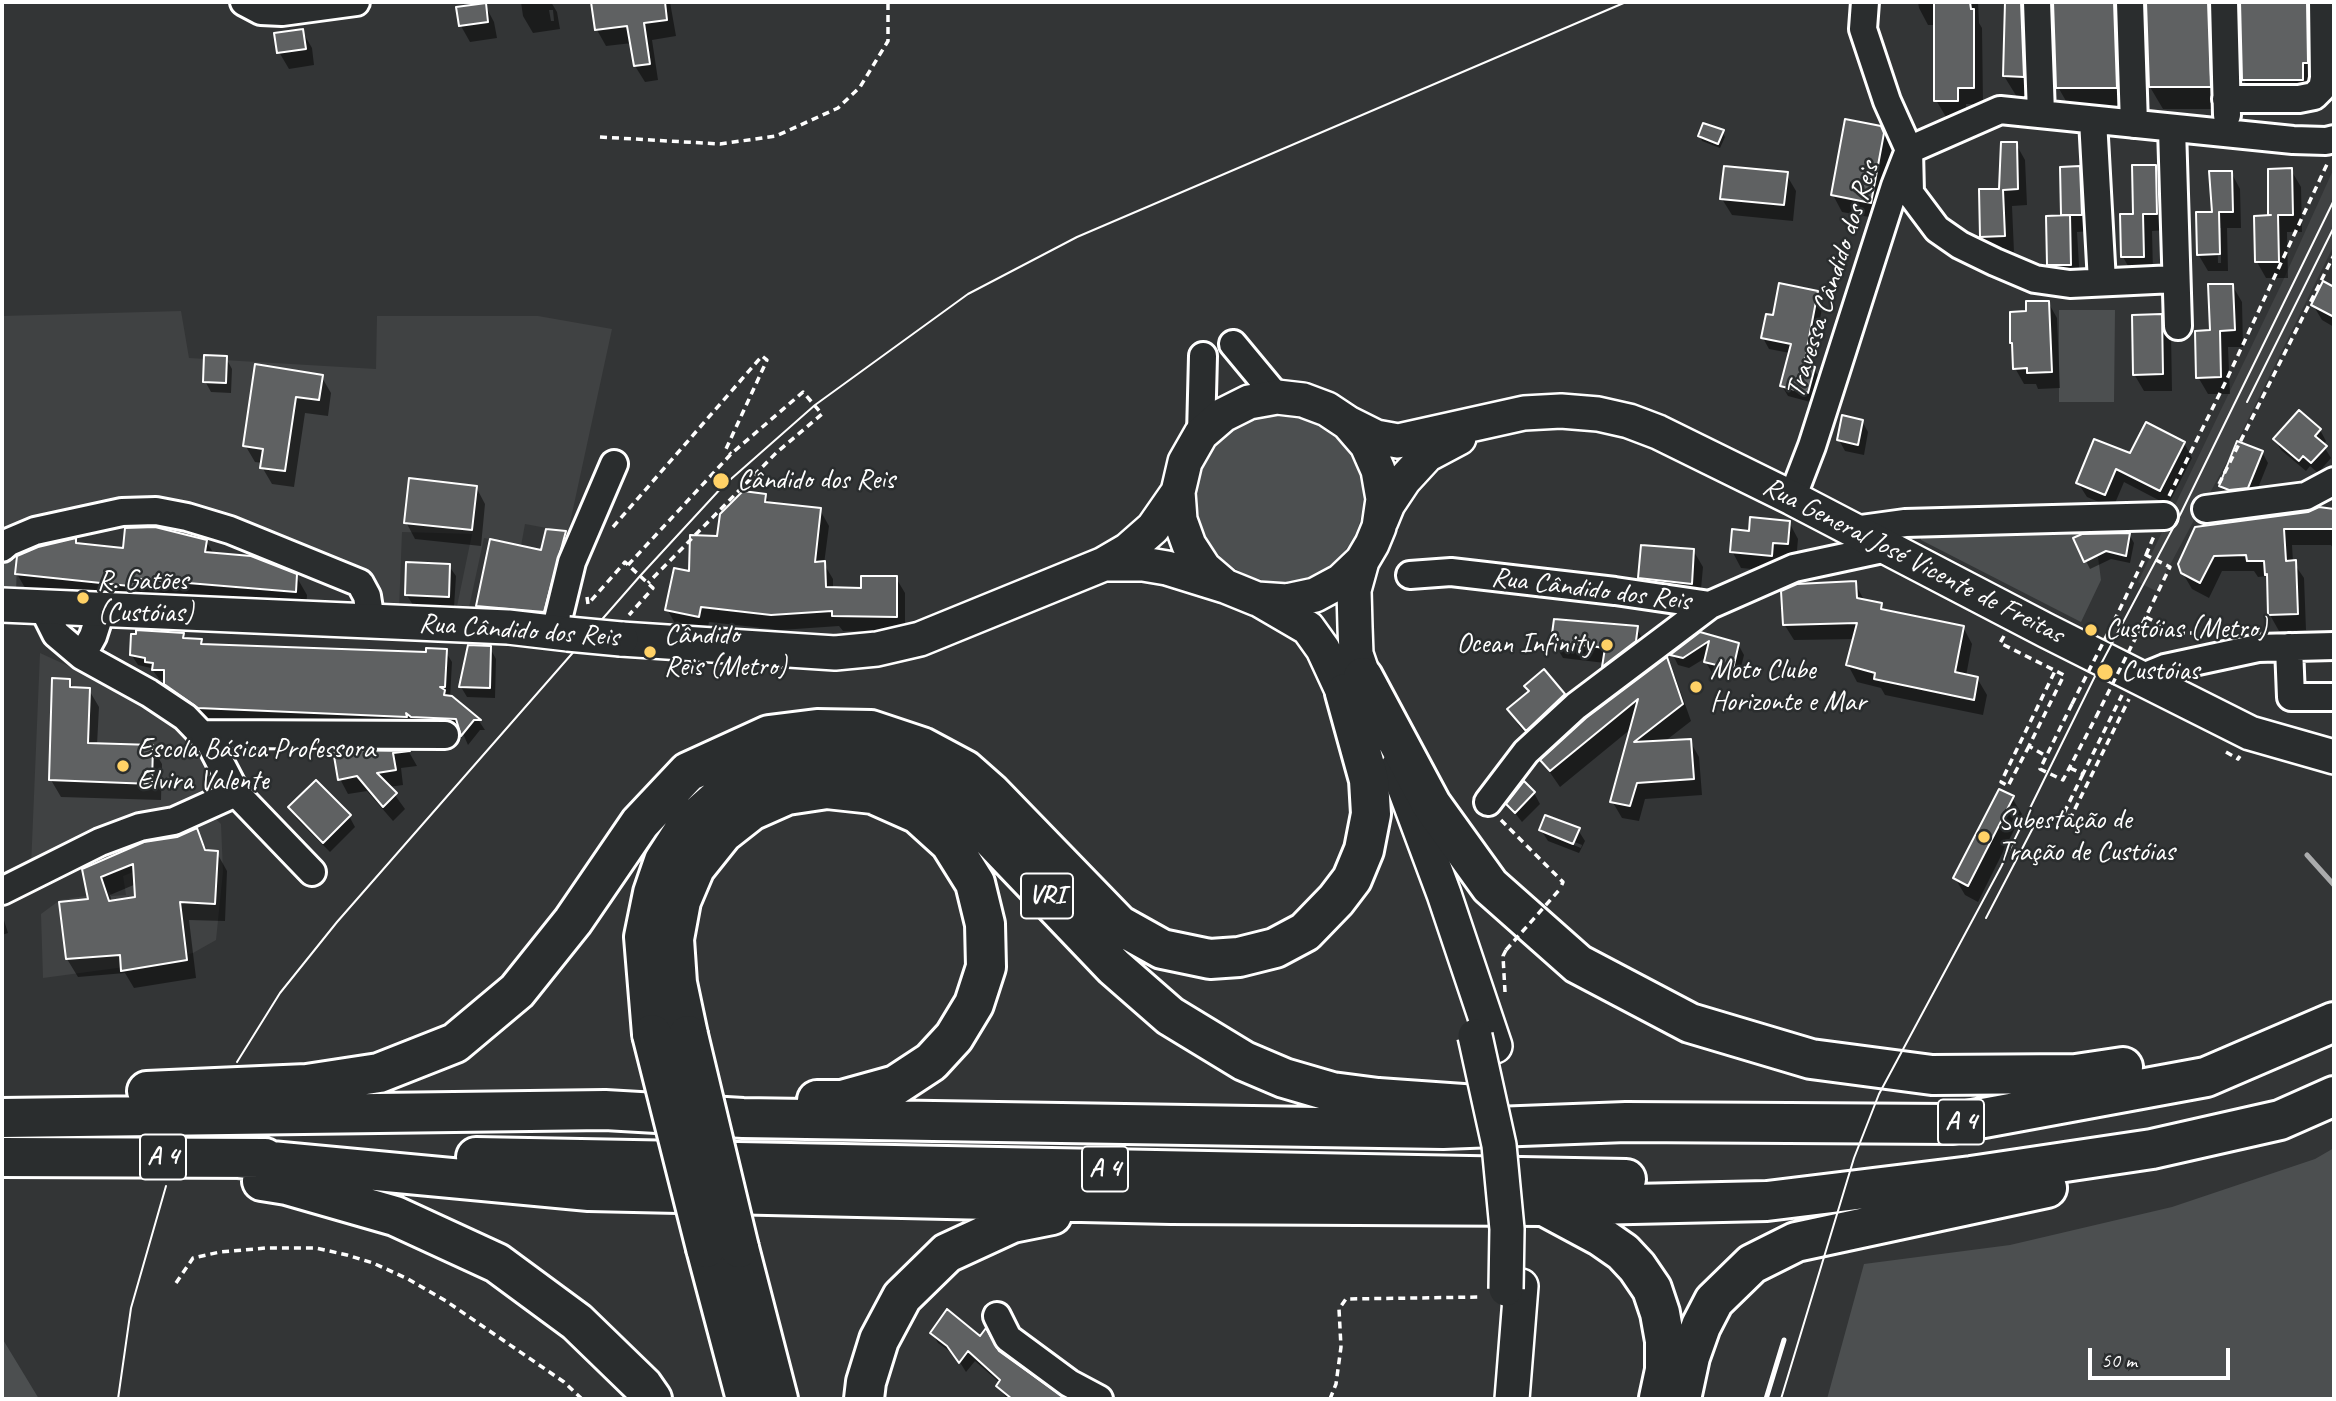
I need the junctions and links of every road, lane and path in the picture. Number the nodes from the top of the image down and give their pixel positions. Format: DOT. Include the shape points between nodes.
graph roads {
  1 [pos="244,2"];
  2 [pos="356,2"];
  3 [pos="888,2"];
  4 [pos="1865,2"];
  5 [pos="2037,2"];
  6 [pos="2130,2"];
  7 [pos="2224,2"];
  8 [pos="2323,2"];
  9 [pos="2226,99"];
  10 [pos="2041,114"];
  11 [pos="2093,120"];
  12 [pos="2134,124"];
  13 [pos="2172,128"];
  14 [pos="2227,133"];
  15 [pos="600,137"];
  16 [pos="1909,150"];
  17 [pos="2331,150"];
  18 [pos="2334,254"];
  19 [pos="2175,279"];
  20 [pos="2102,282"];
  21 [pos="2178,326"];
  22 [pos="1233,344"];
  23 [pos="1203,356"];
  24 [pos="1277,397"];
  25 [pos="1524,414"];
  26 [pos="1348,423"];
  27 [pos="1201,434"];
  28 [pos="731,454"];
  29 [pos="614,464"];
  30 [pos="2334,481"];
  31 [pos="1178,492"];
  32 [pos="1792,498"];
  33 [pos="2206,509"];
  34 [pos="2161,516"];
  35 [pos="1379,527"];
  36 [pos="1854,530"];
  37 [pos="610,533"];
  38 [pos="2,548"];
  39 [pos="1887,548"];
  40 [pos="1362,561"];
  41 [pos="1104,564"];
  42 [pos="628,565"];
  43 [pos="1410,575"];
  44 [pos="648,583"];
  45 [pos="1226,586"];
  46 [pos="586,590"];
  47 [pos="1257,599"];
  48 [pos="1710,605"];
  49 [pos="2,606"];
  50 [pos="43,608"];
  51 [pos="101,611"];
  52 [pos="2146,617"];
  53 [pos="371,622"];
  54 [pos="625,628"];
  55 [pos="2007,628"];
  56 [pos="2171,630"];
  57 [pos="561,633"];
  58 [pos="2334,646"];
  59 [pos="2289,647"];
  60 [pos="82,656"];
  61 [pos="2056,670"];
  62 [pos="1354,685"];
  63 [pos="2136,688"];
  64 [pos="2334,697"];
  65 [pos="2115,708"];
  66 [pos="201,734"];
  67 [pos="445,735"];
  68 [pos="2029,746"];
  69 [pos="2046,756"];
  70 [pos="723,757"];
  71 [pos="2334,757"];
  72 [pos="2070,768"];
  73 [pos="2083,774"];
  74 [pos="236,793"];
  75 [pos="1488,802"];
  76 [pos="312,872"];
  77 [pos="2,891"];
  78 [pos="1506,950"];
  79 [pos="2334,1022"];
  80 [pos="670,1035"];
  81 [pos="2284,1042"];
  82 [pos="2,1096"];
  83 [pos="2334,1096"];
  84 [pos="605,1110"];
  85 [pos="2,1118"];
  86 [pos="2280,1119"];
  87 [pos="1626,1122"];
  88 [pos="2,1157"];
  89 [pos="87,1157"];
  90 [pos="239,1158"];
  91 [pos="1971,1176"];
  92 [pos="1171,1204"];
  93 [pos="1544,1206"];
  94 [pos="722,1248"];
  95 [pos="176,1283"];
  96 [pos="1510,1291"];
  97 [pos="998,1316"];
  98 [pos="582,1399"];
  99 [pos="653,1399"];
  100 [pos="746,1399"];
  101 [pos="778,1399"];
  102 [pos="864,1399"];
  103 [pos="1099,1399"];
  104 [pos="1330,1399"];
  105 [pos="1495,1399"];
  106 [pos="1511,1399"];
  107 [pos="1659,1399"];
  108 [pos="1681,1399"];
  1 -- 2 [label="street" via="261,11 282,12"];
  3 -- 15 [label="path" via="888,41 860,87 838,108 776,136 720,144"];
  4 -- 16 [label="street, Travessa Cândido dos Reis" via="1863,29 1886,101"];
  5 -- 10 [label="street"];
  6 -- 12 [label="street"];
  7 -- 9 [label="street"];
  8 -- 9 [label="street" via="2322,88 2314,96 2299,99"];
  9 -- 14 [label="street"];
  10 -- 11 [label="street"];
  10 -- 16 [label="street" via="2000,110"];
  11 -- 12 [label="street"];
  11 -- 20 [label="street"];
  12 -- 13 [label="street"];
  13 -- 14 [label="street"];
  13 -- 19 [label="street"];
  14 -- 17 [label="street" via="2326,141"];
  16 -- 20 [label="street" via="1910,193 1937,229 1960,245 2035,279"];
  16 -- 32 [label="street, Travessa Cândido dos Reis"];
  17 -- 34 [label="path"];
  18 -- 33 [label="path"];
  19 -- 20 [label="street"];
  19 -- 21 [label="street"];
  22 -- 24 [label="street"];
  23 -- 27 [label="street"];
  24 -- 26 [label="main road, Rua Cândido dos Reis" via="1303,400"];
  24 -- 27 [label="main road, Rua Cândido dos Reis" via="1240,406"];
  25 -- 26 [label="main road" via="1398,441 1376,437"];
  25 -- 32 [label="main road, Rua General José Vicente de Freitas" via="1561,411 1629,421"];
  25 -- 35 [label="main road" via="1427,455 1388,504"];
  26 -- 35 [label="main road, Rua Cândido dos Reis" via="1367,445 1378,470 1383,499"];
  27 -- 31 [label="main road, Rua Cândido dos Reis" via="1185,462"];
  28 -- 37 [label="path" via="726,449 767,360 762,356"];
  28 -- 42 [label="path"];
  28 -- 44 [label="path" via="803,392 822,414 776,453"];
  29 -- 57 [label="street" via="572,562"];
  30 -- 33 [label="street" via="2306,496"];
  31 -- 41 [label="main road, Rua Cândido dos Reis" via="1153,528 1128,551"];
  31 -- 45 [label="main road, Rua Cândido dos Reis" via="1180,520 1189,545 1204,568"];
  32 -- 36 [label="main road, Rua General José Vicente de Freitas"];
  34 -- 36 [label="street" via="1905,523"];
  35 -- 40 [label="main road, Rua Cândido dos Reis"];
  36 -- 39 [label="main road, Rua General José Vicente de Freitas"];
  38 -- 53 [label="street" via="35,531 122,512 156,511 187,517 360,583"];
  39 -- 48 [label="street, Rua Cândido dos Reis" via="1794,568"];
  39 -- 63 [label="main road, Rua General José Vicente de Freitas" via="2047,631"];
  40 -- 47 [label="main road, Rua Cândido dos Reis" via="1341,581 1315,595 1287,601"];
  40 -- 62 [label="main road" via="1354,590"];
  41 -- 45 [label="main road, Rua Cândido dos Reis" via="1155,566"];
  41 -- 54 [label="main road, Rua Cândido dos Reis" via="920,639 877,649 835,653"];
  42 -- 44 [label="path"];
  42 -- 46 [label="path" via="625,562 589,604"];
  43 -- 48 [label="street, Rua Cândido dos Reis" via="1451,572"];
  44 -- 54 [label="path" via="653,588"];
  45 -- 47 [label="main road, Rua Cândido dos Reis"];
  47 -- 62 [label="main road" via="1308,628"];
  48 -- 75 [label="street" via="1576,706 1526,752"];
  49 -- 50 [label="main road, Rua Cândido dos Reis"];
  50 -- 51 [label="main road, Rua Cândido dos Reis"];
  50 -- 60 [label="street" via="56,634"];
  51 -- 53 [label="main road, Rua Cândido dos Reis"];
  51 -- 60 [label="street"];
  52 -- 56 [label="path"];
  52 -- 69 [label="path, bridge" via="2170,567 2146,555"];
  52 -- 72 [label="path, bridge"];
  53 -- 57 [label="main road, Rua Cândido dos Reis"];
  54 -- 57 [label="main road, Rua Cândido dos Reis, bridge"];
  55 -- 61 [label="path" via="2000,643"];
  58 -- 59 [label="street"];
  59 -- 63 [label="street" via="2258,648 2165,668"];
  59 -- 64 [label="street" via="2291,697"];
  60 -- 66 [label="street" via="149,693"];
  61 -- 68 [label="path" via="2064,675"];
  61 -- 68 [label="path" via="2001,782 2008,786"];
  62 -- 70 [label="highway" via="1371,814 1352,879 1305,932 1275,948 1239,957 1210,959 1162,949 1119,925 991,793 965,771 922,747 871,730 817,729 769,735"];
  62 -- 81 [label="highway" via="1490,886 1578,964 1690,1023 1811,1059 1932,1075 2076,1074"];
  62 -- 96 [label="main road" via="1444,894 1514,1143 1522,1228"];
  63 -- 71 [label="main road, Rua General José Vicente de Freitas" via="2250,733"];
  63 -- 73 [label="path" via="2071,817 2064,813"];
  65 -- 73 [label="path"];
  66 -- 67 [label="street"];
  66 -- 74 [label="street"];
  68 -- 69 [label="path"];
  69 -- 72 [label="path" via="2040,769 2063,780"];
  70 -- 80 [label="highway, VRI" via="666,814 632,885 627,937 631,989"];
  70 -- 82 [label="highway" via="688,772 640,823 573,921 517,991 455,1043 379,1073 307,1084"];
  72 -- 73 [label="path"];
  74 -- 76 [label="street"];
  74 -- 77 [label="street" via="174,821 100,842"];
  75 -- 78 [label="path, bridge" via="1563,882"];
  79 -- 81 [label="highway, A 4"];
  80 -- 84 [label="highway, VRI" via="677,983 674,939 681,901 695,868 723,834 751,811 787,795 827,789 873,794 918,814 950,844 975,883 985,924 986,967 974,1004 954,1037 931,1062 896,1085 842,1100 733,1100"];
  80 -- 87 [label="highway, VRI" via="644,937 664,861 686,827 730,788 779,767 820,759 869,762 917,779 965,811 1114,967 1170,1016 1244,1061 1332,1092 1525,1108"];
  80 -- 94 [label="highway, VRI, bridge"];
  81 -- 87 [label="highway, A 4" via="2206,1077 1951,1124"];
  83 -- 86 [label="highway, A 4"];
  84 -- 85 [label="highway, A 4"];
  84 -- 87 [label="highway, A 4" via="757,1119 1443,1129"];
  86 -- 91 [label="highway, A 4" via="2152,1149"];
  86 -- 108 [label="highway" via="2160,1164 1796,1242 1772,1253 1752,1264 1714,1301 1690,1357"];
  88 -- 89 [label="highway, A 4"];
  89 -- 90 [label="highway, A 4"];
  89 -- 99 [label="highway" via="287,1185 395,1216 497,1264 577,1322"];
  90 -- 91 [label="highway, A 4" via="401,1156 1764,1182"];
  90 -- 92 [label="highway" via="589,1191"];
  91 -- 93 [label="highway" via="1767,1201"];
  92 -- 93 [label="highway"];
  92 -- 102 [label="highway" via="1061,1213 1012,1223 947,1253 902,1297 879,1340"];
  93 -- 107 [label="highway" via="1623,1252 1652,1289 1665,1341"];
  94 -- 100 [label="highway, VRI"];
  94 -- 101 [label="highway, VRI"];
  95 -- 98 [label="path" via="193,1258 220,1252 316,1248 347,1255 397,1274 446,1301"];
  96 -- 104 [label="path" via="1489,1297 1346,1299 1339,1309 1341,1347"];
  96 -- 105 [label="main road"];
  96 -- 106 [label="main road"];
  97 -- 103 [label="street" via="1008,1338"];
}
